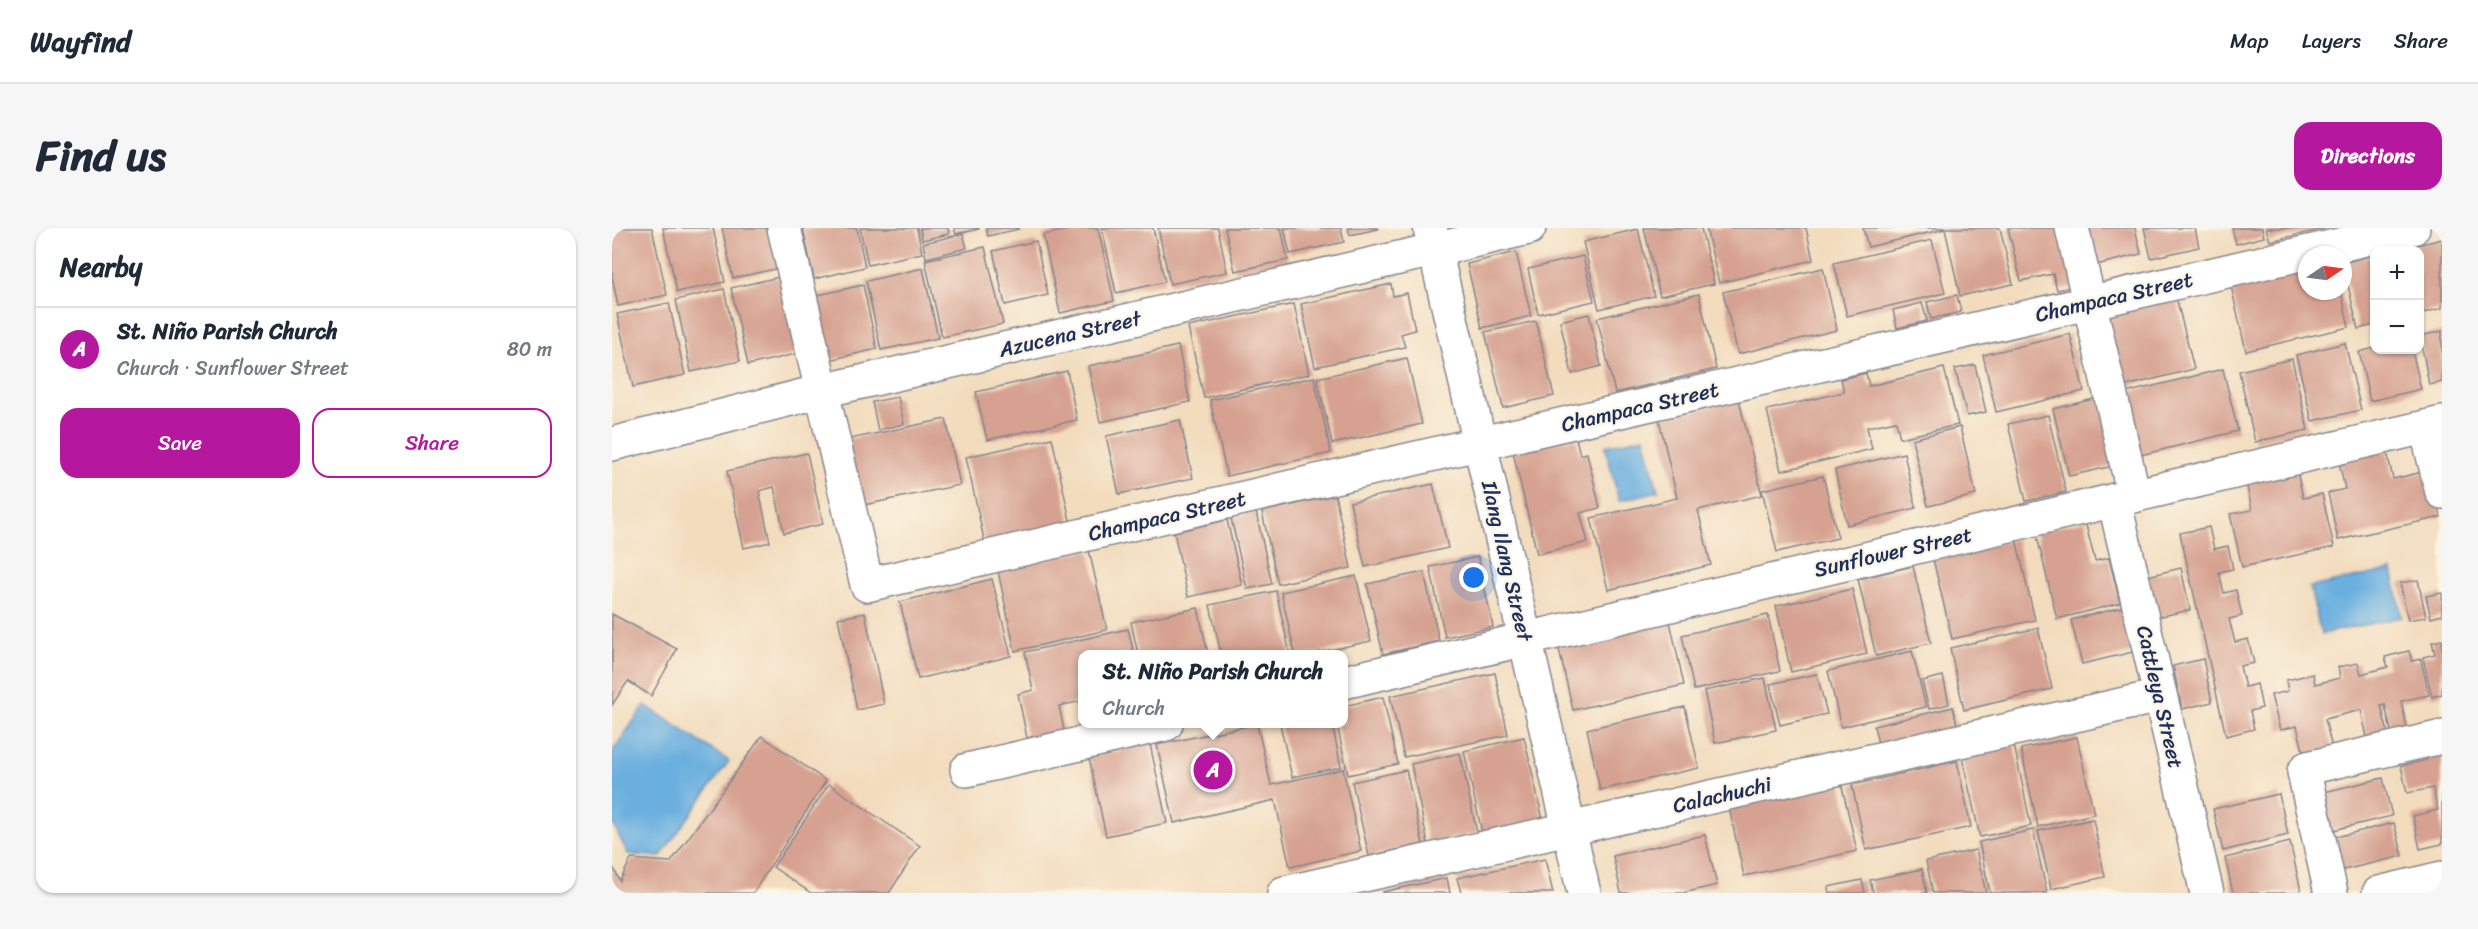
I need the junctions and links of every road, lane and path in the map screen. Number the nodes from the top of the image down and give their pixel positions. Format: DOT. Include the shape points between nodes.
graph roads {
  1 [pos="784,228"];
  2 [pos="1529,228"];
  3 [pos="2072,228"];
  4 [pos="2414,228"];
  5 [pos="1432,238"];
  6 [pos="2089,303"];
  7 [pos="822,391"];
  8 [pos="2434,425"];
  9 [pos="612,444"];
  10 [pos="1480,444"];
  11 [pos="2442,492"];
  12 [pos="2124,498"];
  13 [pos="1525,639"];
  14 [pos="1348,681"];
  15 [pos="2160,696"];
  16 [pos="1145,728"];
  17 [pos="2442,737"];
  18 [pos="968,770"];
  19 [pos="1570,829"];
  20 [pos="2442,878"];
  21 [pos="2202,892"];
  22 [pos="1284,893"];
  23 [pos="1584,893"];
  24 [pos="2331,893"];
  25 [pos="2379,893"];
  1 -- 7 [label="street"];
  2 -- 5 [label="street, Azucena Street"];
  3 -- 6 [label="street, Cattleya Street"];
  4 -- 6 [label="street, Champaca Street"];
  5 -- 7 [label="street, Azucena Street"];
  5 -- 10 [label="street, Ilang Ilang Street"];
  6 -- 10 [label="street, Champaca Street"];
  6 -- 12 [label="street, Cattleya Street"];
  7 -- 9 [label="street, Azucena Street"];
  7 -- 10 [label="street, Champaca Street" via="867,585"];
  8 -- 11 [label="street"];
  8 -- 12 [label="street, Sunflower Street"];
  10 -- 13 [label="street, Ilang Ilang Street"];
  12 -- 13 [label="street, Sunflower Street"];
  12 -- 15 [label="street, Cattleya Street"];
  13 -- 14 [label="street, Sunflower Street"];
  13 -- 19 [label="street, Ilang Ilang Street"];
  15 -- 19 [label="street, Calachuchi"];
  15 -- 21 [label="street, Cattleya Street"];
  16 -- 18 [label="street"];
  17 -- 24 [label="street" via="2307,768 2304,772"];
  19 -- 22 [label="street, Calachuchi"];
  19 -- 23 [label="street, Ilang Ilang Street"];
  20 -- 25 [label="street"];
}
